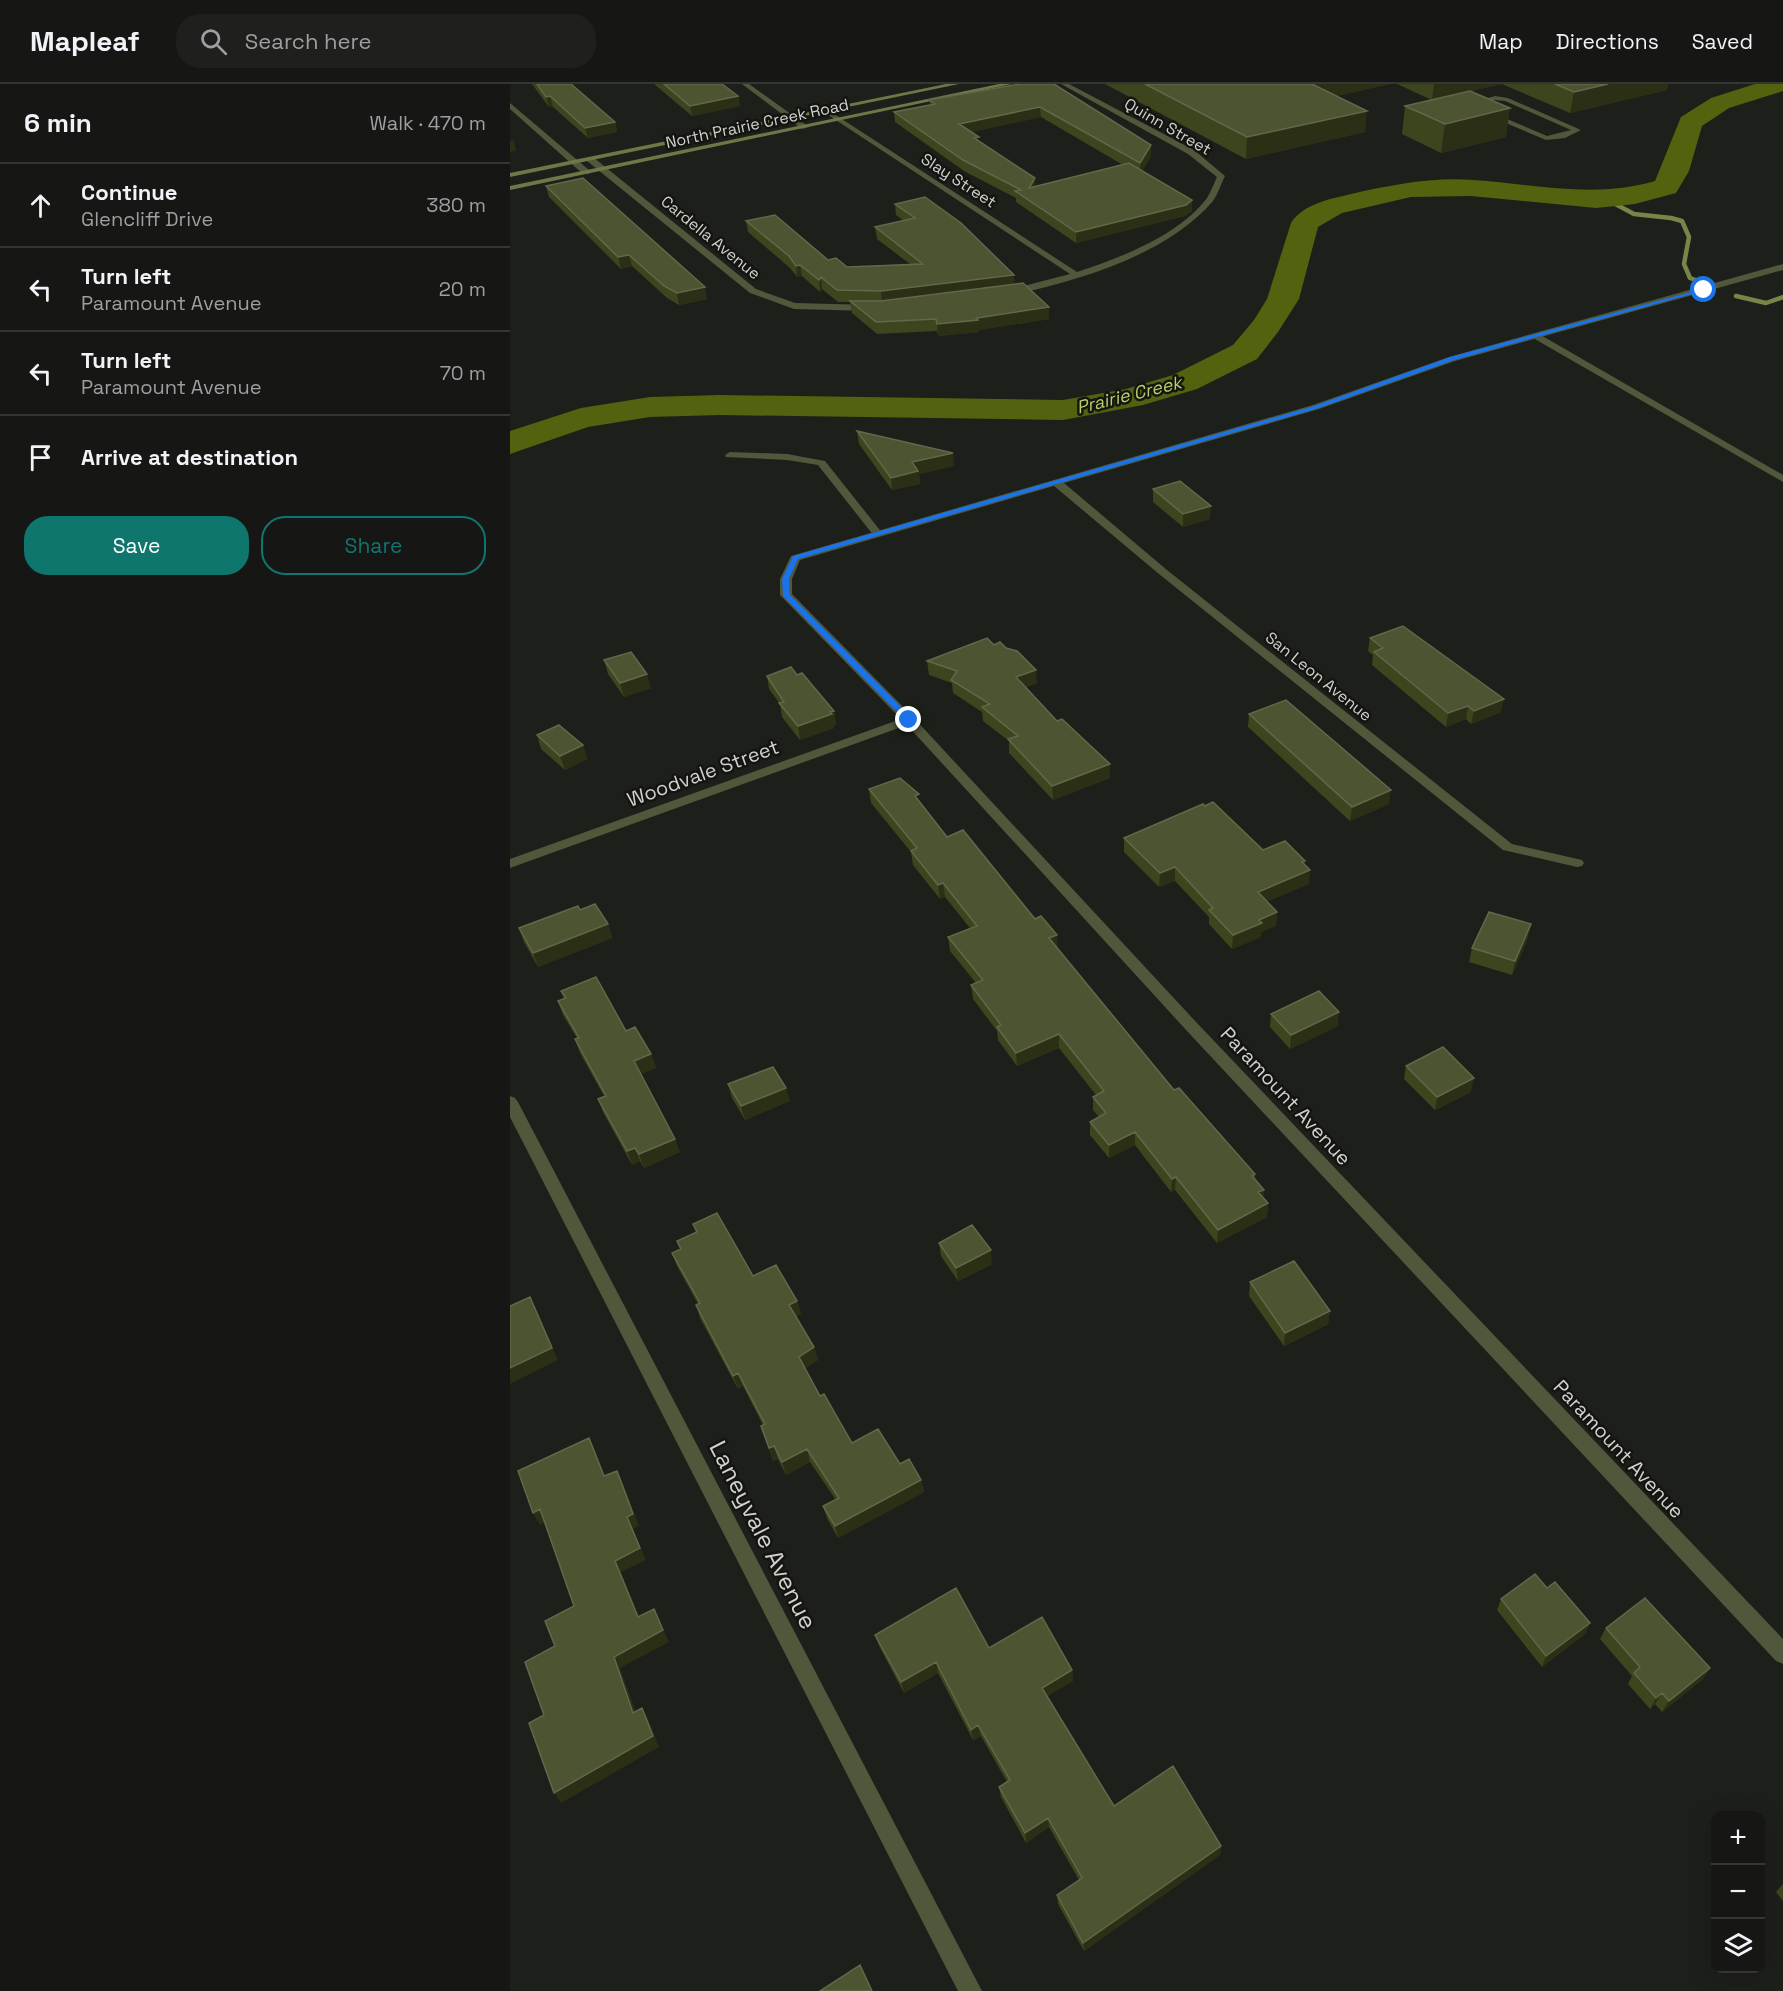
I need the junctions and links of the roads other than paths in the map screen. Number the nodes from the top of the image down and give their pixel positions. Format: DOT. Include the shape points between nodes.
graph roads {
  1 [pos="745,84"];
  2 [pos="956,84"];
  3 [pos="1009,84"];
  4 [pos="1064,84"];
  5 [pos="510,105"];
  6 [pos="1467,105"];
  7 [pos="826,111"];
  8 [pos="792,117"];
  9 [pos="840,120"];
  10 [pos="805,127"];
  11 [pos="590,159"];
  12 [pos="574,162"];
  13 [pos="603,168"];
  14 [pos="586,172"];
  15 [pos="510,175"];
  16 [pos="510,188"];
  17 [pos="1783,267"];
  18 [pos="1075,274"];
  19 [pos="999,293"];
  20 [pos="882,308"];
  21 [pos="1536,336"];
  22 [pos="729,455"];
  23 [pos="1783,479"];
  24 [pos="1057,483"];
  25 [pos="878,534"];
  26 [pos="909,720"];
  27 [pos="1577,863"];
  28 [pos="510,864"];
  29 [pos="510,1102"];
  30 [pos="1783,1654"];
  31 [pos="970,1991"];
  1 -- 8 [label="street"];
  2 -- 7 [label="main road, North Prairie Creek Road"];
  3 -- 9 [label="main road, North Prairie Creek Road"];
  4 -- 18 [label="street, Quinn Street" via="1191,152 1221,177 1219,188 1208,203 1173,232 1133,254"];
  5 -- 12 [label="street"];
  6 -- 6 [label="street" via="1506,99 1577,130 1546,138"];
  7 -- 8 [label="main road, North Prairie Creek Road"];
  7 -- 9 [label="street, Slay Street"];
  8 -- 10 [label="street"];
  8 -- 11 [label="main road, North Prairie Creek Road"];
  9 -- 10 [label="main road, North Prairie Creek Road"];
  9 -- 18 [label="street, Slay Street"];
  10 -- 13 [label="main road, North Prairie Creek Road"];
  11 -- 12 [label="main road, North Prairie Creek Road"];
  11 -- 13 [label="street, Cardella Avenue"];
  12 -- 14 [label="street"];
  12 -- 15 [label="main road, North Prairie Creek Road"];
  13 -- 14 [label="main road, North Prairie Creek Road"];
  13 -- 20 [label="street, Cardella Avenue" via="753,291 794,306"];
  14 -- 16 [label="main road, North Prairie Creek Road"];
  17 -- 21 [label="street"];
  18 -- 19 [label="street" via="1030,289"];
  21 -- 23 [label="street"];
  21 -- 24 [label="street" via="1452,358 1316,407"];
  22 -- 25 [label="street" via="787,457 821,463"];
  24 -- 25 [label="street"];
  24 -- 27 [label="street, San Leon Avenue" via="1508,847"];
  25 -- 26 [label="street, Paramount Avenue" via="795,558 786,579 786,596"];
  26 -- 28 [label="street, Woodvale Street"];
  26 -- 30 [label="street, Paramount Avenue" via="1192,1027"];
  29 -- 31 [label="street, Laneyvale Avenue"];
}
